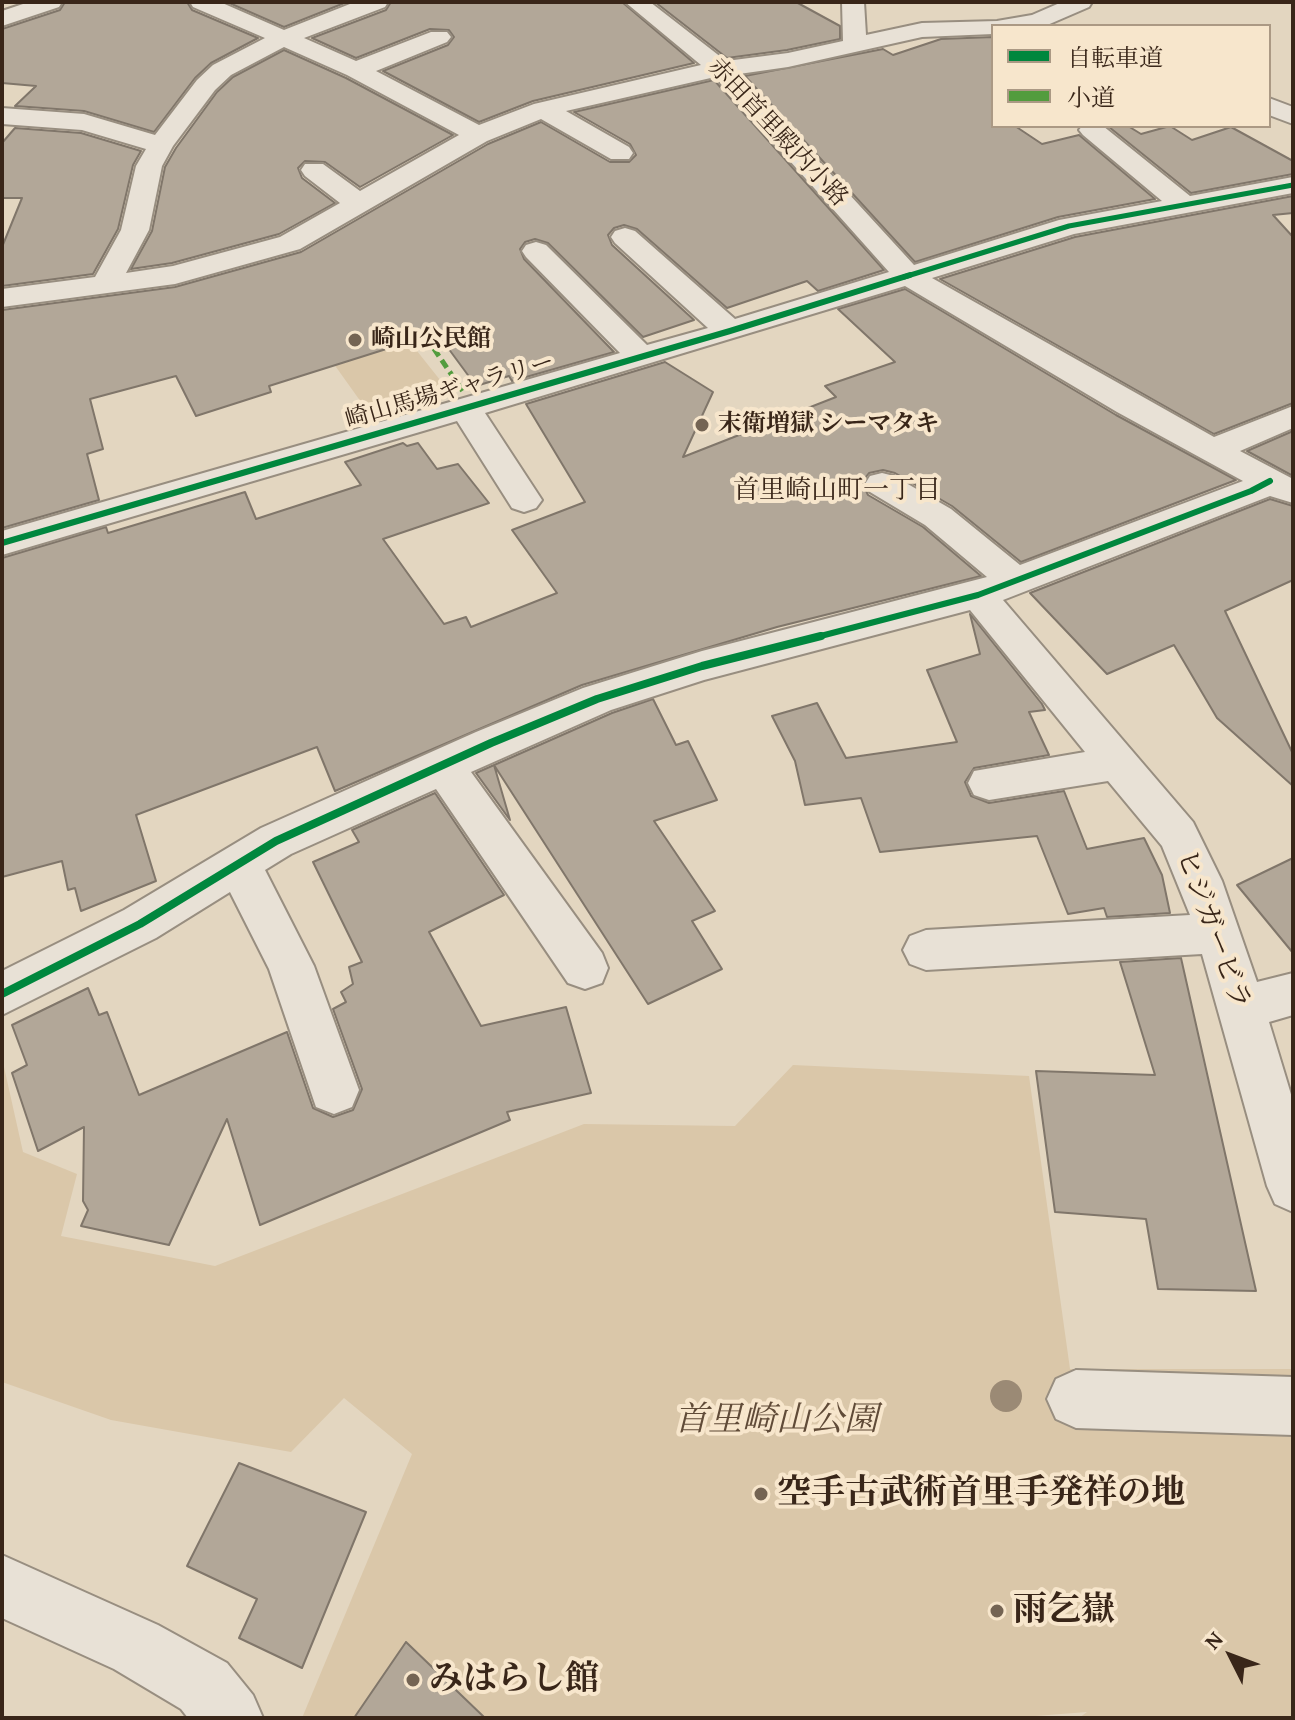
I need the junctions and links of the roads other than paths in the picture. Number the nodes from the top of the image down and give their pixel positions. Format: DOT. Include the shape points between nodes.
graph roads {
  1 [pos="51,2"];
  2 [pos="201,2"];
  3 [pos="377,2"];
  4 [pos="636,2"];
  5 [pos="853,2"];
  6 [pos="1081,2"];
  7 [pos="1056,12"];
  8 [pos="2,19"];
  9 [pos="1017,24"];
  10 [pos="1080,24"];
  11 [pos="991,26"];
  12 [pos="285,37"];
  13 [pos="439,37"];
  14 [pos="855,43"];
  15 [pos="721,69"];
  16 [pos="356,70"];
  17 [pos="1271,107"];
  18 [pos="543,109"];
  19 [pos="2,116"];
  20 [pos="1293,116"];
  21 [pos="1092,130"];
  22 [pos="478,135"];
  23 [pos="161,145"];
  24 [pos="620,153"];
  25 [pos="314,170"];
  26 [pos="1282,188"];
  27 [pos="359,204"];
  28 [pos="1183,204"];
  29 [pos="1293,217"];
  30 [pos="625,237"];
  31 [pos="536,251"];
  32 [pos="908,276"];
  33 [pos="105,285"];
  34 [pos="2,298"];
  35 [pos="730,331"];
  36 [pos="641,357"];
  37 [pos="465,408"];
  38 [pos="1293,416"];
  39 [pos="1212,450"];
  40 [pos="882,484"];
  41 [pos="1281,487"];
  42 [pos="524,500"];
  43 [pos="2,543"];
  44 [pos="996,588"];
  45 [pos="1118,763"];
  46 [pos="444,767"];
  47 [pos="989,783"];
  48 [pos="238,863"];
  49 [pos="1219,933"];
  50 [pos="926,950"];
  51 [pos="585,968"];
  52 [pos="2,994"];
  53 [pos="1293,994"];
  54 [pos="1241,1008"];
  55 [pos="334,1090"];
  56 [pos="1293,1186"];
  57 [pos="1076,1399"];
  58 [pos="1293,1406"];
  59 [pos="2,1586"];
  60 [pos="230,1718"];
  1 -- 8 [label="street"];
  2 -- 12 [label="street"];
  3 -- 12 [label="street"];
  4 -- 15 [label="street, 赤田首里殿内小路"];
  5 -- 14 [label="street"];
  6 -- 7 [label="street"];
  7 -- 9 [label="street"];
  7 -- 10 [label="street"];
  11 -- 14 [label="street" via="957,18"];
  12 -- 16 [label="street"];
  12 -- 23 [label="street" via="222,70"];
  13 -- 16 [label="street"];
  14 -- 15 [label="street"];
  15 -- 18 [label="street"];
  15 -- 32 [label="street, 赤田首里殿内小路"];
  16 -- 22 [label="street"];
  17 -- 20 [label="street"];
  18 -- 22 [label="street"];
  18 -- 24 [label="street"];
  19 -- 23 [label="street" via="84,122"];
  21 -- 28 [label="street"];
  22 -- 27 [label="street"];
  23 -- 33 [label="street" via="149,166 135,230"];
  25 -- 27 [label="street"];
  26 -- 28 [label="street, 崎山馬場ギャラリー"];
  26 -- 29 [label="street"];
  27 -- 33 [label="street" via="290,243 195,271"];
  28 -- 32 [label="street, 崎山馬場ギャラリー" via="1069,226"];
  30 -- 35 [label="street"];
  31 -- 36 [label="street"];
  32 -- 35 [label="street, 崎山馬場ギャラリー"];
  32 -- 39 [label="street, 赤田首里殿内小路"];
  33 -- 34 [label="street"];
  35 -- 36 [label="street, 崎山馬場ギャラリー"];
  36 -- 37 [label="street, 崎山馬場ギャラリー"];
  37 -- 42 [label="street"];
  37 -- 43 [label="street, 崎山馬場ギャラリー"];
  38 -- 39 [label="street"];
  39 -- 41 [label="street, 赤田首里殿内小路"];
  40 -- 44 [label="street, ヒジガービラ" via="938,517"];
  41 -- 44 [label="street" via="1251,491"];
  44 -- 45 [label="street, ヒジガービラ"];
  44 -- 46 [label="street" via="597,699"];
  45 -- 47 [label="street"];
  45 -- 49 [label="street, ヒジガービラ" via="1178,835"];
  46 -- 48 [label="street"];
  46 -- 51 [label="street"];
  48 -- 52 [label="street" via="140,924"];
  48 -- 55 [label="street" via="291,966"];
  49 -- 50 [label="street"];
  49 -- 54 [label="street, ヒジガービラ"];
  53 -- 54 [label="street"];
  54 -- 56 [label="street, ヒジガービラ"];
  57 -- 58 [label="street"];
  59 -- 60 [label="street" via="136,1647 204,1686"];
}
